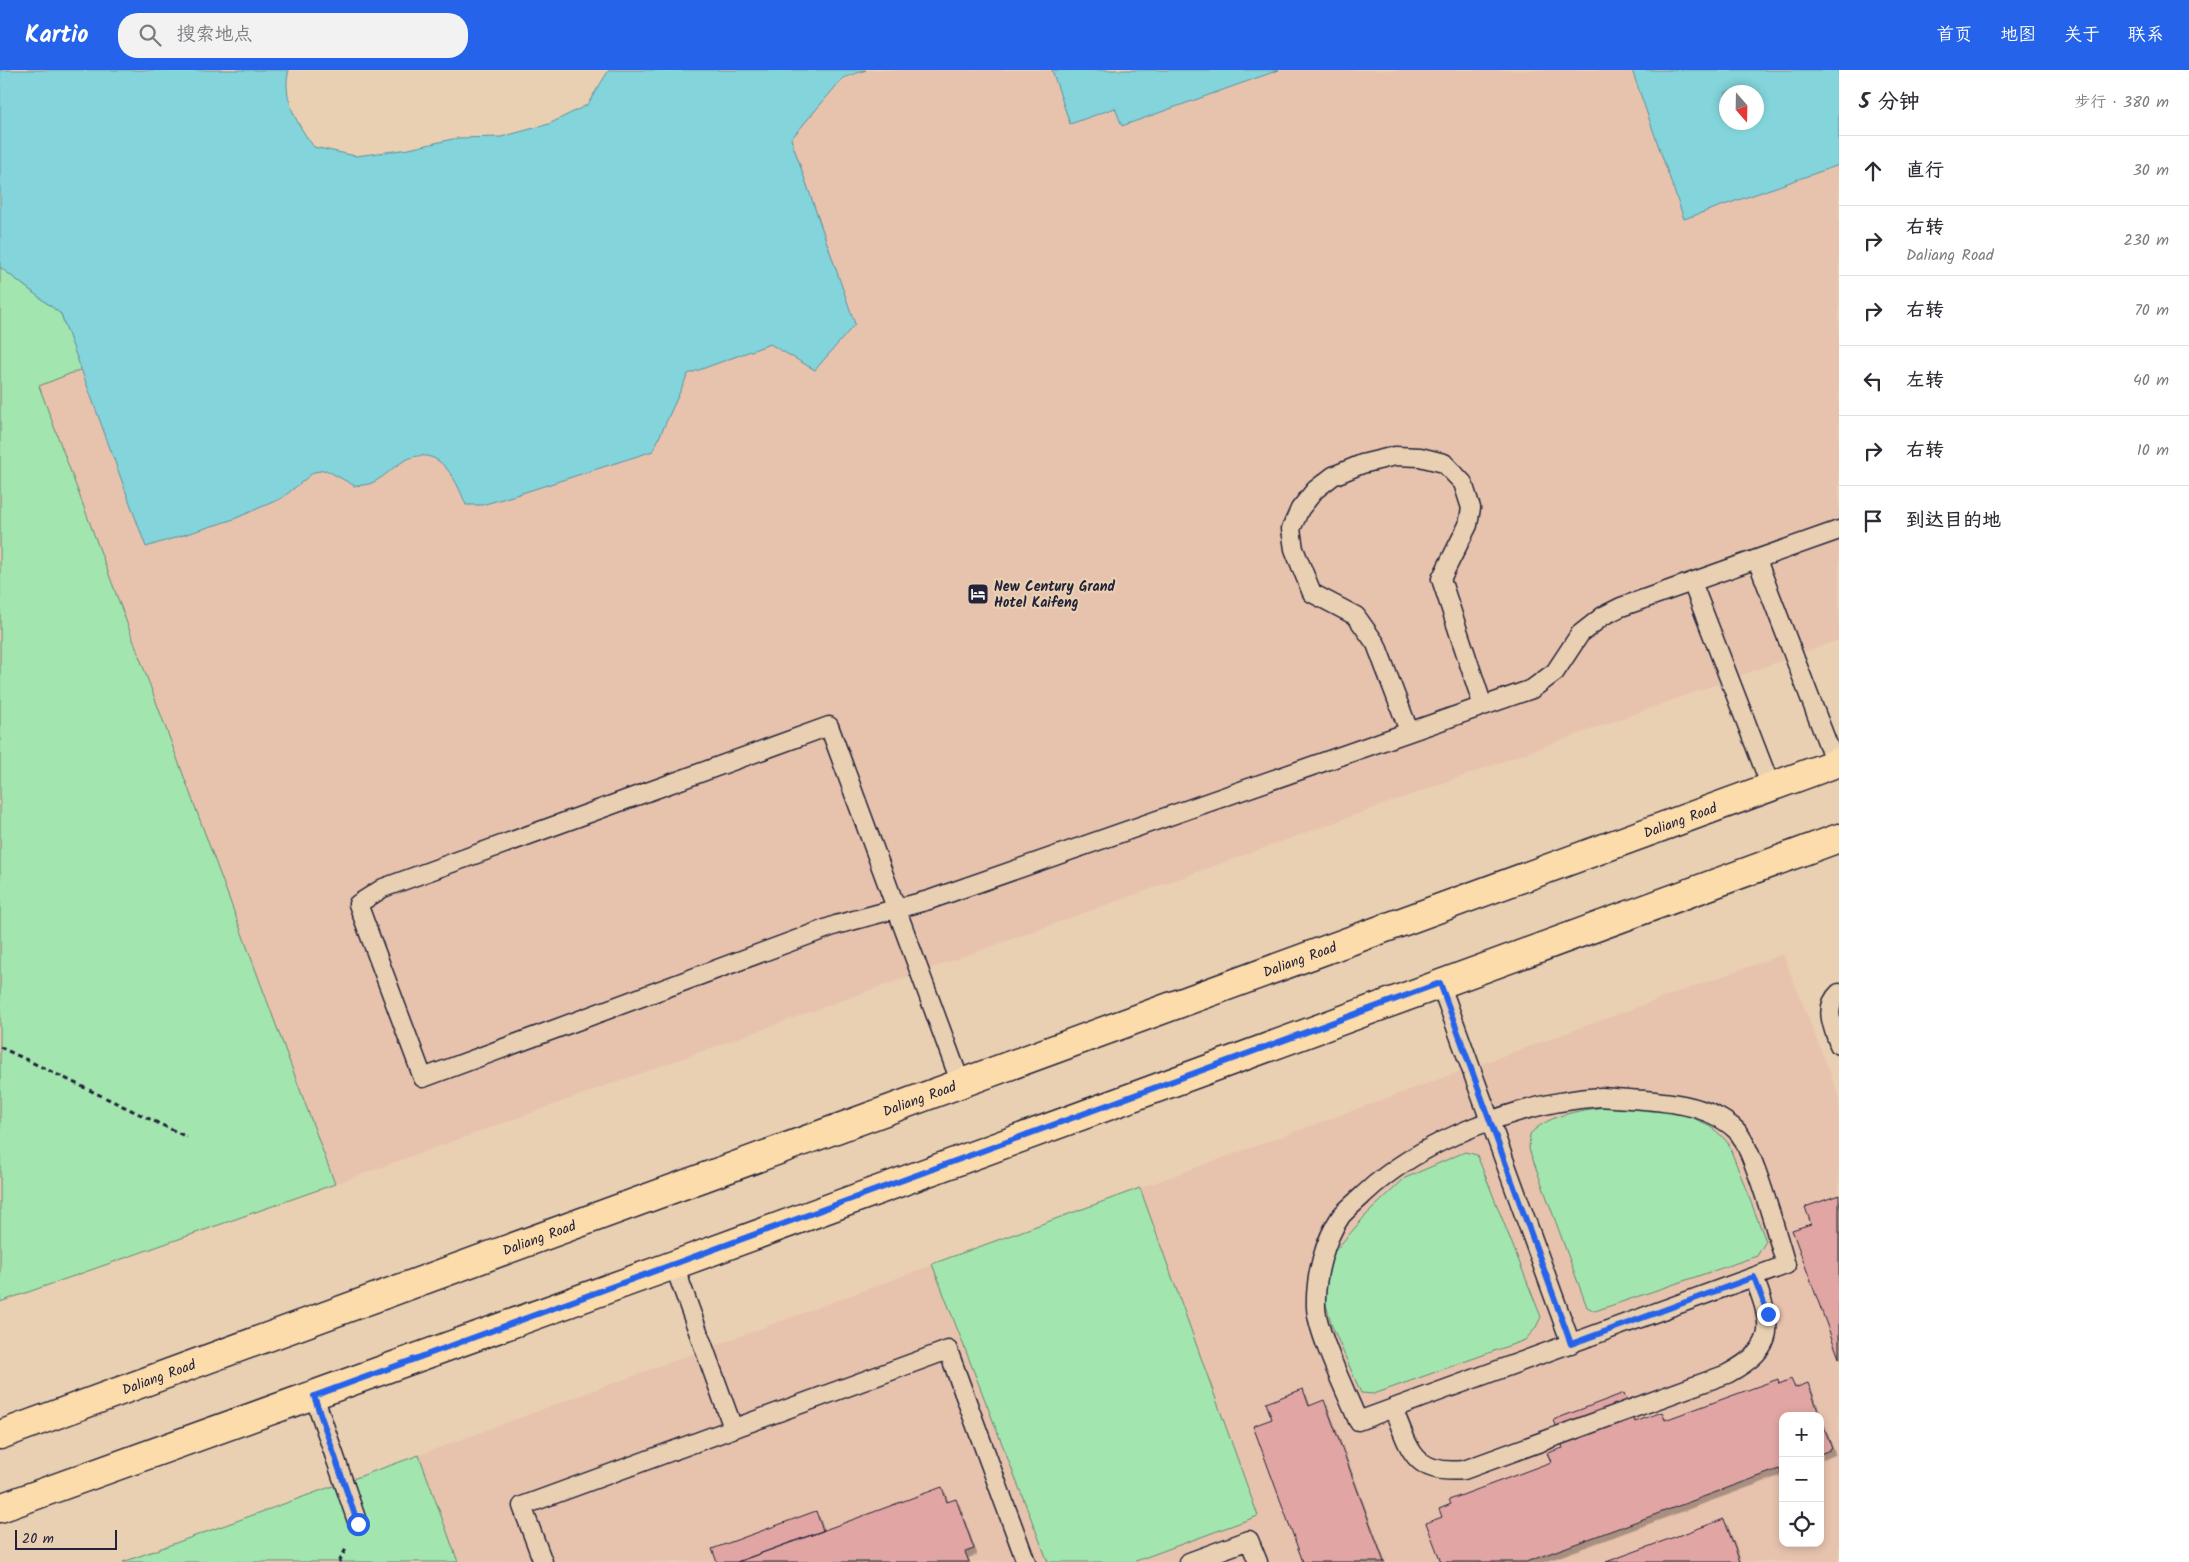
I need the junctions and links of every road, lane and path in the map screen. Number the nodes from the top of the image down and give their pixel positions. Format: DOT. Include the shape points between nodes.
graph roads {
  1 [pos="1839,530"];
  2 [pos="1757,560"];
  3 [pos="1692,582"];
  4 [pos="1482,706"];
  5 [pos="1409,731"];
  6 [pos="1837,763"];
  7 [pos="1771,787"];
  8 [pos="1839,838"];
  9 [pos="896,909"];
  10 [pos="1440,983"];
  11 [pos="1839,993"];
  12 [pos="1839,1045"];
  13 [pos="0,1047"];
  14 [pos="960,1084"];
  15 [pos="1492,1122"];
  16 [pos="187,1137"];
  17 [pos="674,1265"];
  18 [pos="1754,1277"];
  19 [pos="1571,1344"];
  20 [pos="314,1396"];
  21 [pos="1394,1408"];
  22 [pos="733,1428"];
  23 [pos="0,1435"];
  24 [pos="0,1508"];
  25 [pos="358,1524"];
  26 [pos="543,1562"];
  27 [pos="1026,1562"];
  28 [pos="1189,1562"];
  29 [pos="1258,1562"];
  1 -- 2 [label="lane"];
  2 -- 3 [label="lane"];
  2 -- 6 [label="lane"];
  3 -- 4 [label="lane" via="1603,616 1580,634 1555,672 1532,688"];
  3 -- 7 [label="lane"];
  4 -- 5 [label="lane"];
  4 -- 5 [label="lane" via="1441,580 1468,525 1471,508 1463,483 1444,464 1420,457 1395,456 1362,464 1333,476 1314,490 1291,529 1294,549 1312,592 1356,616 1376,644"];
  5 -- 9 [label="lane"];
  6 -- 7 [label="main road, Daliang Road"];
  7 -- 14 [label="main road, Daliang Road"];
  8 -- 10 [label="main road"];
  9 -- 9 [label="lane" via="829,726 392,885 358,904 423,1078 836,926"];
  9 -- 14 [label="lane"];
  10 -- 15 [label="lane"];
  10 -- 17 [label="main road"];
  11 -- 12 [label="lane" via="1829,1008"];
  13 -- 16 [label="path"];
  14 -- 23 [label="main road, Daliang Road"];
  15 -- 18 [label="lane" via="1544,1104 1602,1097 1679,1104 1716,1116 1737,1131 1749,1152 1786,1265"];
  15 -- 19 [label="lane"];
  15 -- 21 [label="lane" via="1465,1131 1395,1167 1342,1216 1326,1246 1318,1277 1316,1308 1358,1420"];
  17 -- 20 [label="main road"];
  17 -- 22 [label="lane"];
  18 -- 19 [label="lane"];
  18 -- 21 [label="lane" via="1768,1314 1768,1330 1766,1339 1742,1366 1464,1470 1434,1470 1416,1459"];
  19 -- 21 [label="lane"];
  20 -- 24 [label="main road"];
  20 -- 25 [label="lane"];
  22 -- 26 [label="lane" via="522,1506"];
  22 -- 27 [label="lane" via="948,1350"];
  28 -- 29 [label="lane" via="1250,1540"];
}
